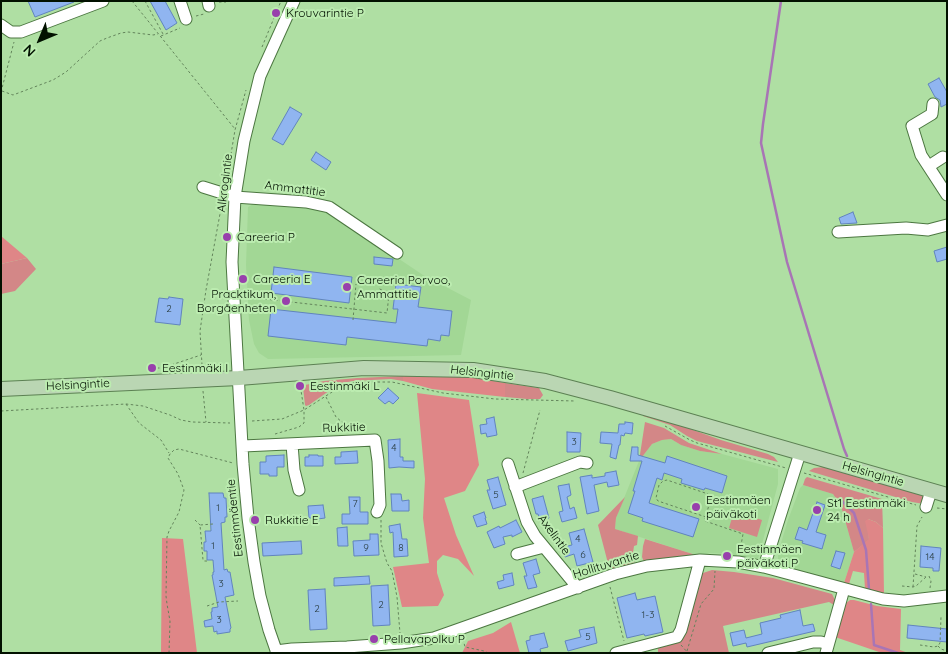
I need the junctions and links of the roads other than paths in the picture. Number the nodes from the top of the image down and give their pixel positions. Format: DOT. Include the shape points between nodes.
graph roads {
  1 [pos="103,1"];
  2 [pos="180,1"];
  3 [pos="294,1"];
  4 [pos="186,19"];
  5 [pos="1,25"];
  6 [pos="933,104"];
  7 [pos="943,157"];
  8 [pos="929,166"];
  9 [pos="203,188"];
  10 [pos="947,195"];
  11 [pos="235,197"];
  12 [pos="947,225"];
  13 [pos="838,232"];
  14 [pos="397,253"];
  15 [pos="239,378"];
  16 [pos="1,390"];
  17 [pos="292,444"];
  18 [pos="243,446"];
  19 [pos="800,453"];
  20 [pos="587,463"];
  21 [pos="508,464"];
  22 [pos="519,485"];
  23 [pos="299,490"];
  24 [pos="931,491"];
  25 [pos="947,495"];
  26 [pos="926,507"];
  27 [pos="377,512"];
  28 [pos="544,547"];
  29 [pos="517,554"];
  30 [pos="700,560"];
  31 [pos="764,567"];
  32 [pos="578,588"];
  33 [pos="844,589"];
  34 [pos="947,596"];
  35 [pos="415,647"];
  36 [pos="827,649"];
  37 [pos="276,652"];
  38 [pos="621,652"];
  39 [pos="768,653"];
  1 -- 5 [label="street" via="22,32 10,32"];
  2 -- 4 [label="street"];
  3 -- 11 [label="street, Alkrogintie" via="260,76 244,141"];
  6 -- 8 [label="street" via="932,114 912,126"];
  7 -- 8 [label="street"];
  8 -- 10 [label="street"];
  9 -- 11 [label="street, Ammattitie"];
  11 -- 14 [label="street, Ammattitie" via="306,202 329,207"];
  11 -- 15 [label="street, Alkrogintie" via="232,262"];
  12 -- 13 [label="street" via="928,230"];
  15 -- 16 [label="main road, Helsingintie"];
  15 -- 18 [label="street, Eestinmäentie"];
  15 -- 19 [label="main road, Helsingintie" via="364,368 473,370 545,381"];
  17 -- 18 [label="street, Rukkitie"];
  17 -- 23 [label="street"];
  17 -- 27 [label="street, Rukkitie" via="375,440 380,504"];
  18 -- 37 [label="street, Eestinmäentie" via="254,562"];
  19 -- 24 [label="main road, Helsingintie"];
  19 -- 31 [label="street"];
  20 -- 22 [label="street" via="580,462"];
  21 -- 22 [label="street, Axelintie"];
  22 -- 28 [label="street, Axelintie" via="527,522"];
  24 -- 25 [label="main road, Helsingintie"];
  24 -- 26 [label="street"];
  28 -- 29 [label="street"];
  28 -- 32 [label="street, Axelintie"];
  30 -- 31 [label="street, Hollituvantie"];
  30 -- 32 [label="street, Hollituvantie" via="640,568"];
  30 -- 38 [label="street" via="682,630 677,637"];
  31 -- 33 [label="street, Hollituvantie"];
  32 -- 35 [label="street, Hollituvantie"];
  33 -- 34 [label="street, Hollituvantie" via="904,601"];
  33 -- 36 [label="street"];
  35 -- 37 [label="street, Hollituvantie"];
  36 -- 39 [label="street" via="821,642 813,642"];
}
